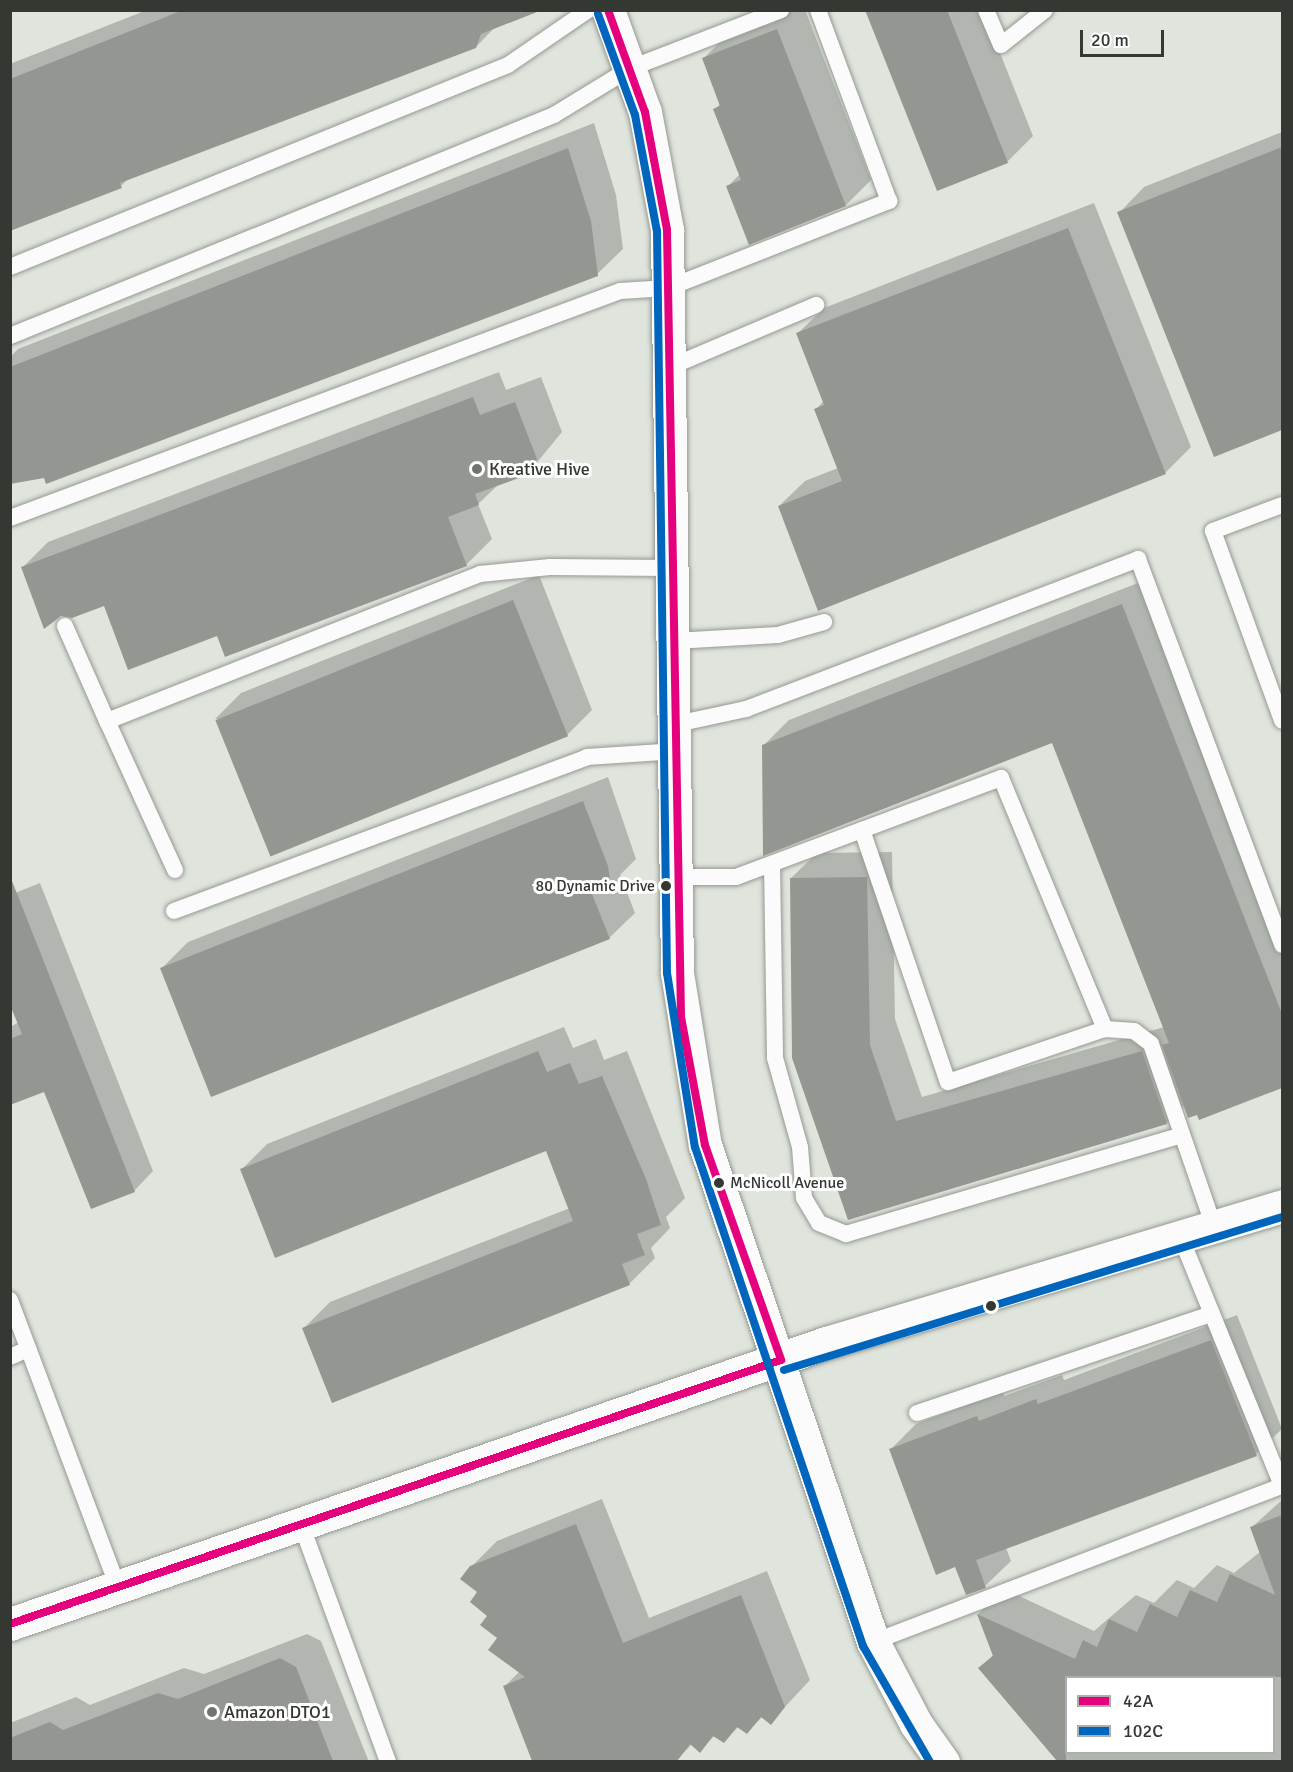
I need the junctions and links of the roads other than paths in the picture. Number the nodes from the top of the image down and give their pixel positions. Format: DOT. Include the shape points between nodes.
graph roads {
  1 [pos="588,10"];
  2 [pos="608,10"];
  3 [pos="781,10"];
  4 [pos="818,10"];
  5 [pos="987,10"];
  6 [pos="1045,10"];
  7 [pos="631,68"];
  8 [pos="10,267"];
  9 [pos="668,288"];
  10 [pos="816,305"];
  11 [pos="10,336"];
  12 [pos="670,367"];
  13 [pos="1282,505"];
  14 [pos="10,518"];
  15 [pos="671,568"];
  16 [pos="824,622"];
  17 [pos="65,626"];
  18 [pos="674,641"];
  19 [pos="1279,701"];
  20 [pos="107,721"];
  21 [pos="1282,721"];
  22 [pos="675,733"];
  23 [pos="862,830"];
  24 [pos="772,864"];
  25 [pos="175,870"];
  26 [pos="678,877"];
  27 [pos="174,911"];
  28 [pos="1282,945"];
  29 [pos="1105,1029"];
  30 [pos="1182,1135"];
  31 [pos="1282,1206"];
  32 [pos="1214,1227"];
  33 [pos="1181,1238"];
  34 [pos="10,1300"];
  35 [pos="1212,1314"];
  36 [pos="28,1349"];
  37 [pos="10,1357"];
  38 [pos="781,1360"];
  39 [pos="917,1413"];
  40 [pos="1282,1486"];
  41 [pos="301,1524"];
  42 [pos="118,1587"];
  43 [pos="10,1624"];
  44 [pos="873,1642"];
  45 [pos="387,1761"];
  46 [pos="943,1761"];
  1 -- 8 [label="lane" via="508,65"];
  2 -- 7 [label="street"];
  3 -- 7 [label="lane"];
  4 -- 9 [label="lane" via="889,201"];
  5 -- 6 [label="lane" via="1001,45"];
  7 -- 9 [label="street" via="667,230"];
  7 -- 11 [label="lane" via="554,115"];
  9 -- 12 [label="street"];
  9 -- 14 [label="lane" via="620,291"];
  10 -- 12 [label="lane"];
  12 -- 15 [label="street"];
  13 -- 19 [label="lane" via="1214,531"];
  15 -- 18 [label="street"];
  15 -- 20 [label="lane" via="550,567 480,574"];
  16 -- 18 [label="lane" via="778,635"];
  17 -- 20 [label="lane"];
  18 -- 22 [label="street"];
  19 -- 21 [label="lane"];
  20 -- 25 [label="lane"];
  22 -- 26 [label="street"];
  22 -- 27 [label="lane" via="587,757"];
  22 -- 28 [label="lane" via="1138,559"];
  23 -- 24 [label="lane"];
  23 -- 29 [label="lane" via="1001,778"];
  23 -- 29 [label="lane" via="948,1082"];
  24 -- 26 [label="lane" via="736,877"];
  24 -- 30 [label="lane" via="775,1058 800,1147 804,1198 819,1223 846,1234"];
  26 -- 38 [label="street" via="681,1017 705,1145"];
  29 -- 30 [label="lane" via="1134,1031 1151,1044"];
  30 -- 32 [label="lane"];
  31 -- 32 [label="street"];
  32 -- 33 [label="street"];
  33 -- 35 [label="lane"];
  33 -- 38 [label="street"];
  34 -- 36 [label="lane"];
  35 -- 39 [label="lane"];
  35 -- 40 [label="lane"];
  36 -- 37 [label="lane"];
  36 -- 42 [label="lane"];
  38 -- 41 [label="street"];
  38 -- 44 [label="street"];
  40 -- 44 [label="lane"];
  41 -- 42 [label="street"];
  41 -- 45 [label="lane"];
  42 -- 43 [label="street"];
  44 -- 46 [label="street" via="915,1724"];
}
